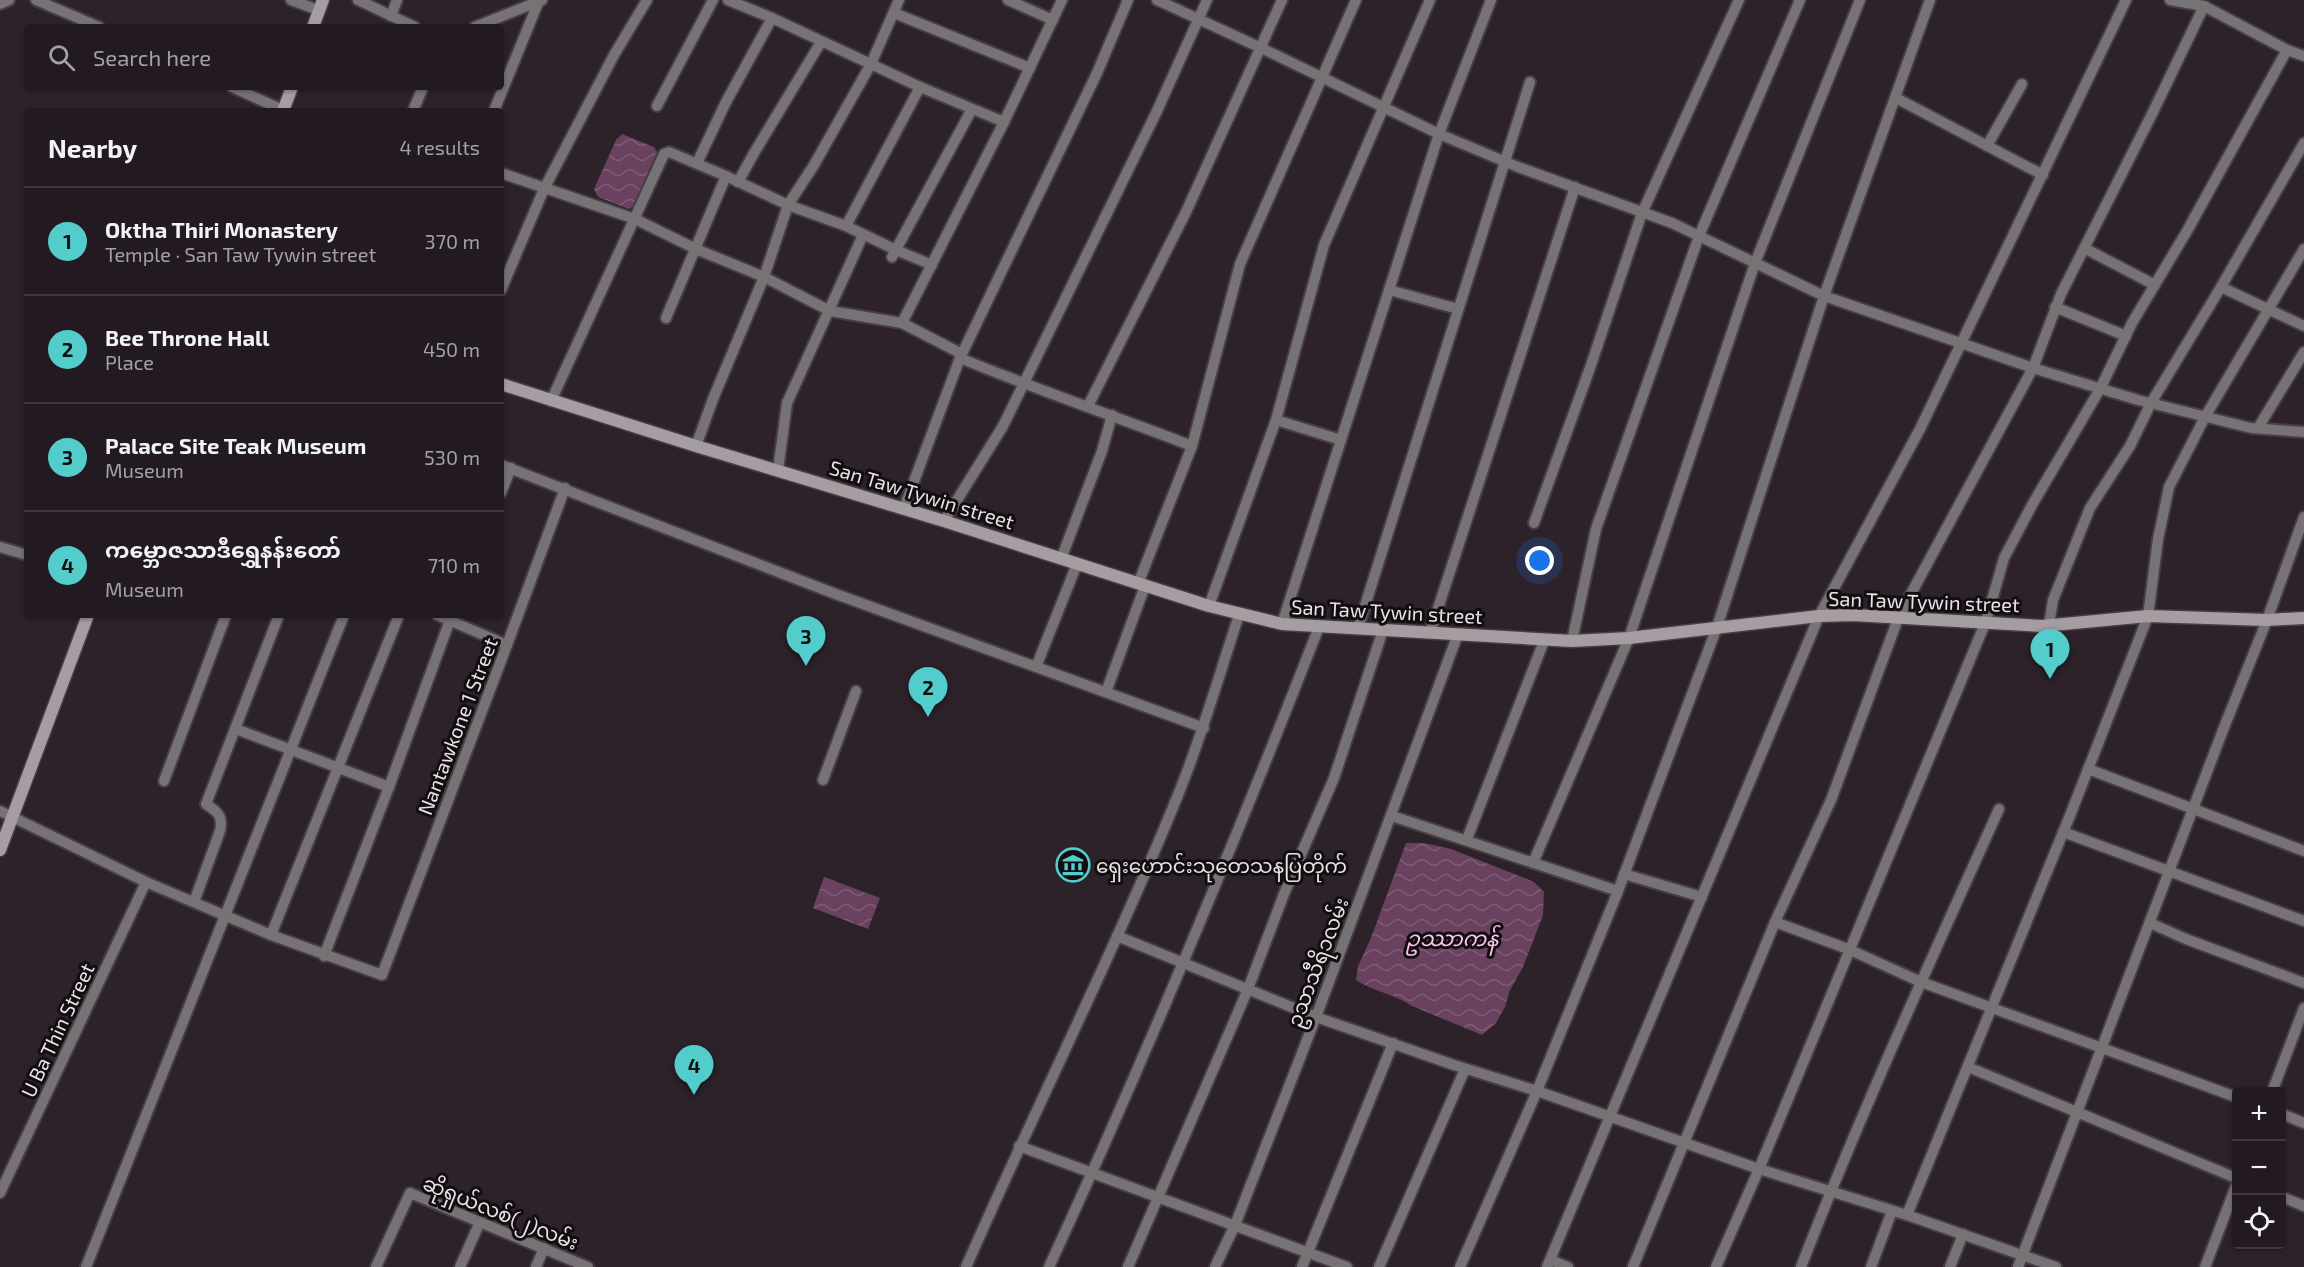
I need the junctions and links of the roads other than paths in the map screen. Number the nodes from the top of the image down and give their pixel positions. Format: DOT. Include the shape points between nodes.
graph roads {
  1 [pos="9,0"];
  2 [pos="36,0"];
  3 [pos="291,0"];
  4 [pos="358,0"];
  5 [pos="397,0"];
  6 [pos="647,0"];
  7 [pos="713,0"];
  8 [pos="728,0"];
  9 [pos="899,0"];
  10 [pos="1008,0"];
  11 [pos="1062,0"];
  12 [pos="1128,0"];
  13 [pos="1157,0"];
  14 [pos="1207,0"];
  15 [pos="1282,0"];
  16 [pos="1356,0"];
  17 [pos="1430,0"];
  18 [pos="1491,0"];
  19 [pos="1739,0"];
  20 [pos="1800,0"];
  21 [pos="1860,0"];
  22 [pos="1930,0"];
  23 [pos="2126,0"];
  24 [pos="2170,0"];
  25 [pos="540,1"];
  26 [pos="0,4"];
  27 [pos="321,5"];
  28 [pos="2204,6"];
  29 [pos="894,13"];
  30 [pos="391,15"];
  31 [pos="772,18"];
  32 [pos="1198,19"];
  33 [pos="1053,20"];
  34 [pos="92,24"];
  35 [pos="314,24"];
  36 [pos="409,24"];
  37 [pos="482,24"];
  38 [pos="821,42"];
  39 [pos="1259,46"];
  40 [pos="2287,50"];
  41 [pos="2304,56"];
  42 [pos="871,64"];
  43 [pos="1030,68"];
  44 [pos="1322,76"];
  45 [pos="1530,82"];
  46 [pos="2022,84"];
  47 [pos="504,87"];
  48 [pos="920,87"];
  49 [pos="238,90"];
  50 [pos="291,90"];
  51 [pos="422,90"];
  52 [pos="503,90"];
  53 [pos="1896,98"];
  54 [pos="657,106"];
  55 [pos="1382,106"];
  56 [pos="278,108"];
  57 [pos="285,108"];
  58 [pos="414,108"];
  59 [pos="495,108"];
  60 [pos="972,109"];
  61 [pos="1004,122"];
  62 [pos="1439,134"];
  63 [pos="2304,143"];
  64 [pos="1987,146"];
  65 [pos="1505,160"];
  66 [pos="697,163"];
  67 [pos="504,173"];
  68 [pos="2043,175"];
  69 [pos="726,176"];
  70 [pos="738,182"];
  71 [pos="1575,187"];
  72 [pos="544,189"];
  73 [pos="788,206"];
  74 [pos="1642,213"];
  75 [pos="635,219"];
  76 [pos="846,226"];
  77 [pos="863,235"];
  78 [pos="1699,236"];
  79 [pos="696,249"];
  80 [pos="2084,249"];
  81 [pos="2304,249"];
  82 [pos="894,254"];
  83 [pos="1755,263"];
  84 [pos="932,265"];
  85 [pos="764,277"];
  86 [pos="504,283"];
  87 [pos="2155,285"];
  88 [pos="2221,287"];
  89 [pos="1389,290"];
  90 [pos="1824,296"];
  91 [pos="2055,307"];
  92 [pos="1458,309"];
  93 [pos="2268,310"];
  94 [pos="830,311"];
  95 [pos="666,318"];
  96 [pos="902,323"];
  97 [pos="2304,327"];
  98 [pos="2126,336"];
  99 [pos="1963,343"];
  100 [pos="2304,352"];
  101 [pos="961,356"];
  102 [pos="2033,368"];
  103 [pos="1022,384"];
  104 [pos="504,385"];
  105 [pos="2100,389"];
  106 [pos="551,401"];
  107 [pos="2151,404"];
  108 [pos="1088,406"];
  109 [pos="1112,415"];
  110 [pos="2205,417"];
  111 [pos="1276,420"];
  112 [pos="2258,428"];
  113 [pos="2304,432"];
  114 [pos="1341,440"];
  115 [pos="696,446"];
  116 [pos="1192,446"];
  117 [pos="506,466"];
  118 [pos="778,470"];
  119 [pos="564,488"];
  120 [pos="904,508"];
  121 [pos="2304,517"];
  122 [pos="944,521"];
  123 [pos="1534,523"];
  124 [pos="0,547"];
  125 [pos="24,554"];
  126 [pos="1061,559"];
  127 [pos="1077,564"];
  128 [pos="1142,585"];
  129 [pos="1209,606"];
  130 [pos="1239,615"];
  131 [pos="1819,616"];
  132 [pos="1899,616"];
  133 [pos="2148,616"];
  134 [pos="87,618"];
  135 [pos="225,618"];
  136 [pos="278,618"];
  137 [pos="343,618"];
  138 [pos="398,618"];
  139 [pos="444,618"];
  140 [pos="2304,618"];
  141 [pos="2267,620"];
  142 [pos="450,621"];
  143 [pos="1986,621"];
  144 [pos="1282,624"];
  145 [pos="2049,625"];
  146 [pos="1319,627"];
  147 [pos="1717,627"];
  148 [pos="1358,628"];
  149 [pos="1383,630"];
  150 [pos="1430,633"];
  151 [pos="1458,633"];
  152 [pos="1629,638"];
  153 [pos="1544,641"];
  154 [pos="1572,641"];
  155 [pos="507,645"];
  156 [pos="1036,667"];
  157 [pos="856,691"];
  158 [pos="1106,692"];
  159 [pos="1204,728"];
  160 [pos="236,729"];
  161 [pos="291,749"];
  162 [pos="338,768"];
  163 [pos="2088,769"];
  164 [pos="822,780"];
  165 [pos="164,781"];
  166 [pos="389,787"];
  167 [pos="1999,809"];
  168 [pos="2193,809"];
  169 [pos="0,811"];
  170 [pos="14,816"];
  171 [pos="1392,816"];
  172 [pos="2063,832"];
  173 [pos="1467,839"];
  174 [pos="0,850"];
  175 [pos="2304,851"];
  176 [pos="1533,863"];
  177 [pos="2169,871"];
  178 [pos="1624,874"];
  179 [pos="146,882"];
  180 [pos="1618,891"];
  181 [pos="1702,897"];
  182 [pos="194,902"];
  183 [pos="226,916"];
  184 [pos="2304,921"];
  185 [pos="1775,922"];
  186 [pos="2150,923"];
  187 [pos="271,935"];
  188 [pos="1117,936"];
  189 [pos="1848,949"];
  190 [pos="324,956"];
  191 [pos="1181,964"];
  192 [pos="1921,982"];
  193 [pos="2304,984"];
  194 [pos="1248,989"];
  195 [pos="1991,1008"];
  196 [pos="2304,1008"];
  197 [pos="1316,1017"];
  198 [pos="1393,1043"];
  199 [pos="2102,1048"];
  200 [pos="1968,1066"];
  201 [pos="1465,1069"];
  202 [pos="2274,1087"];
  203 [pos="1537,1090"];
  204 [pos="2232,1096"];
  205 [pos="2078,1110"];
  206 [pos="2286,1115"];
  207 [pos="1610,1117"];
  208 [pos="2304,1122"];
  209 [pos="1682,1143"];
  210 [pos="1019,1146"];
  211 [pos="1759,1169"];
  212 [pos="1092,1173"];
  213 [pos="2232,1176"];
  214 [pos="1830,1191"];
  215 [pos="0,1193"];
  216 [pos="2233,1195"];
  217 [pos="1157,1197"];
  218 [pos="2286,1199"];
  219 [pos="2304,1206"];
  220 [pos="1892,1211"];
  221 [pos="1907,1215"];
  222 [pos="480,1222"];
  223 [pos="1235,1226"];
  224 [pos="1963,1234"];
  225 [pos="544,1248"];
  226 [pos="1309,1253"];
  227 [pos="2023,1254"];
  228 [pos="1549,1263"];
  229 [pos="86,1267"];
  230 [pos="376,1267"];
  231 [pos="460,1267"];
  232 [pos="536,1267"];
  233 [pos="588,1267"];
  234 [pos="966,1267"];
  235 [pos="1049,1267"];
  236 [pos="1128,1267"];
  237 [pos="1215,1267"];
  238 [pos="1302,1267"];
  239 [pos="1347,1267"];
  240 [pos="1379,1267"];
  241 [pos="1460,1267"];
  242 [pos="1568,1267"];
  243 [pos="1633,1267"];
  244 [pos="1716,1267"];
  245 [pos="1801,1267"];
  246 [pos="1871,1267"];
  247 [pos="1950,1267"];
  248 [pos="2018,1267"];
  249 [pos="2056,1267"];
  250 [pos="2205,1267"];
  1 -- 26 [label="street"];
  2 -- 34 [label="street"];
  3 -- 27 [label="street"];
  4 -- 30 [label="street"];
  5 -- 30 [label="street"];
  6 -- 72 [label="street"];
  7 -- 54 [label="street"];
  8 -- 31 [label="street"];
  9 -- 29 [label="street"];
  10 -- 33 [label="street"];
  11 -- 33 [label="street"];
  12 -- 101 [label="street"];
  13 -- 32 [label="street"];
  14 -- 32 [label="street"];
  15 -- 39 [label="street"];
  16 -- 44 [label="street"];
  17 -- 55 [label="street"];
  18 -- 62 [label="street"];
  19 -- 74 [label="street"];
  20 -- 78 [label="street"];
  21 -- 83 [label="street"];
  22 -- 53 [label="street"];
  23 -- 68 [label="street"];
  24 -- 28 [label="street"];
  25 -- 37 [label="street"];
  25 -- 47 [label="street"];
  27 -- 35 [label="street"];
  28 -- 40 [label="street"];
  28 -- 80 [label="street"];
  29 -- 42 [label="street"];
  29 -- 43 [label="street"];
  30 -- 36 [label="street"];
  31 -- 38 [label="street"];
  31 -- 66 [label="street"];
  32 -- 39 [label="street"];
  32 -- 103 [label="street" via="1157,111"];
  33 -- 43 [label="street"];
  38 -- 42 [label="street"];
  38 -- 70 [label="street"];
  39 -- 44 [label="street"];
  39 -- 108 [label="street" via="1186,212"];
  40 -- 41 [label="street"];
  40 -- 87 [label="street"];
  42 -- 48 [label="street"];
  42 -- 73 [label="street"];
  43 -- 61 [label="street"];
  44 -- 55 [label="street"];
  44 -- 116 [label="street" via="1240,264"];
  45 -- 65 [label="street"];
  46 -- 64 [label="street"];
  48 -- 60 [label="street"];
  48 -- 76 [label="street"];
  49 -- 56 [label="street"];
  50 -- 57 [label="street"];
  51 -- 58 [label="street"];
  52 -- 59 [label="street"];
  53 -- 64 [label="street"];
  53 -- 90 [label="street"];
  55 -- 62 [label="street"];
  55 -- 111 [label="street" via="1324,245"];
  60 -- 61 [label="street"];
  60 -- 82 [label="street"];
  61 -- 84 [label="street"];
  62 -- 65 [label="street"];
  62 -- 89 [label="street"];
  63 -- 88 [label="street"];
  64 -- 68 [label="street"];
  65 -- 71 [label="street"];
  65 -- 92 [label="street"];
  66 -- 69 [label="street"];
  66 -- 75 [label="street" via="669,152 664,154"];
  67 -- 72 [label="street"];
  68 -- 99 [label="street"];
  69 -- 70 [label="street"];
  69 -- 79 [label="street"];
  70 -- 73 [label="street"];
  71 -- 74 [label="street"];
  71 -- 150 [label="street"];
  72 -- 75 [label="street"];
  72 -- 86 [label="street"];
  73 -- 76 [label="street"];
  73 -- 85 [label="street"];
  74 -- 78 [label="street"];
  74 -- 123 [label="street"];
  75 -- 79 [label="street"];
  75 -- 106 [label="street"];
  76 -- 77 [label="street"];
  77 -- 82 [label="street"];
  77 -- 94 [label="street"];
  78 -- 83 [label="street"];
  78 -- 154 [label="street" via="1596,529"];
  79 -- 85 [label="street"];
  79 -- 95 [label="street"];
  80 -- 87 [label="street"];
  80 -- 91 [label="street"];
  81 -- 93 [label="street"];
  82 -- 84 [label="street"];
  83 -- 90 [label="street"];
  83 -- 152 [label="street"];
  84 -- 96 [label="street"];
  85 -- 94 [label="street"];
  85 -- 115 [label="street"];
  87 -- 98 [label="street"];
  88 -- 93 [label="street"];
  88 -- 107 [label="street"];
  89 -- 92 [label="street"];
  89 -- 114 [label="street"];
  90 -- 99 [label="street"];
  90 -- 147 [label="street"];
  91 -- 98 [label="street"];
  91 -- 102 [label="street"];
  92 -- 148 [label="street"];
  93 -- 97 [label="street"];
  93 -- 110 [label="street"];
  94 -- 96 [label="street"];
  94 -- 118 [label="street" via="787,403"];
  96 -- 101 [label="street"];
  98 -- 105 [label="street"];
  99 -- 102 [label="street"];
  99 -- 131 [label="street"];
  100 -- 112 [label="street"];
  101 -- 103 [label="street"];
  101 -- 120 [label="street"];
  102 -- 105 [label="street"];
  102 -- 132 [label="street"];
  103 -- 108 [label="street"];
  103 -- 122 [label="street" via="1003,426"];
  104 -- 106 [label="street, San Taw Tywin street"];
  105 -- 107 [label="street"];
  105 -- 143 [label="street" via="2004,558"];
  106 -- 115 [label="street, San Taw Tywin street"];
  107 -- 110 [label="street"];
  107 -- 145 [label="street" via="2130,446 2090,508 2054,600"];
  108 -- 109 [label="street"];
  109 -- 116 [label="street"];
  109 -- 126 [label="street"];
  110 -- 112 [label="street"];
  110 -- 133 [label="street" via="2169,487"];
  111 -- 114 [label="street"];
  111 -- 129 [label="street"];
  112 -- 113 [label="street"];
  114 -- 144 [label="street"];
  115 -- 118 [label="street, San Taw Tywin street"];
  116 -- 128 [label="street"];
  117 -- 119 [label="street"];
  118 -- 120 [label="street, San Taw Tywin street"];
  119 -- 155 [label="street, Nantawkone 1 Street"];
  119 -- 156 [label="street"];
  120 -- 122 [label="street, San Taw Tywin street"];
  121 -- 141 [label="street"];
  122 -- 126 [label="street, San Taw Tywin street"];
  124 -- 125 [label="street"];
  126 -- 127 [label="street, San Taw Tywin street"];
  127 -- 128 [label="street, San Taw Tywin street"];
  127 -- 156 [label="street"];
  128 -- 129 [label="street, San Taw Tywin street"];
  128 -- 158 [label="street"];
  129 -- 130 [label="street, San Taw Tywin street"];
  130 -- 144 [label="street, San Taw Tywin street"];
  130 -- 159 [label="street"];
  131 -- 132 [label="street, San Taw Tywin street"];
  131 -- 147 [label="street, San Taw Tywin street"];
  131 -- 181 [label="street"];
  132 -- 143 [label="street, San Taw Tywin street"];
  132 -- 185 [label="street" via="1831,800"];
  133 -- 141 [label="street, San Taw Tywin street"];
  133 -- 145 [label="street, San Taw Tywin street"];
  133 -- 163 [label="street"];
  134 -- 170 [label="street"];
  135 -- 165 [label="street"];
  136 -- 160 [label="street"];
  137 -- 161 [label="street"];
  138 -- 162 [label="street"];
  139 -- 142 [label="street"];
  140 -- 141 [label="street, San Taw Tywin street"];
  141 -- 168 [label="street"];
  142 -- 155 [label="street"];
  142 -- 166 [label="street"];
  143 -- 145 [label="street, San Taw Tywin street"];
  143 -- 189 [label="street"];
  144 -- 146 [label="street, San Taw Tywin street"];
  146 -- 148 [label="street, San Taw Tywin street"];
  146 -- 191 [label="street"];
  147 -- 152 [label="street, San Taw Tywin street"];
  147 -- 178 [label="street"];
  148 -- 149 [label="street, San Taw Tywin street"];
  149 -- 150 [label="street, San Taw Tywin street"];
  149 -- 194 [label="street" via="1334,778"];
  150 -- 151 [label="street, San Taw Tywin street"];
  151 -- 153 [label="street, San Taw Tywin street"];
  151 -- 171 [label="street, ဥသာသီရိ၁လမ်း"];
  152 -- 154 [label="street, San Taw Tywin street"];
  152 -- 176 [label="street"];
  153 -- 154 [label="street, San Taw Tywin street"];
  153 -- 173 [label="street"];
  155 -- 190 [label="street, Nantawkone 1 Street" via="382,975"];
  156 -- 158 [label="street"];
  157 -- 164 [label="street"];
  158 -- 159 [label="street"];
  159 -- 188 [label="street"];
  160 -- 161 [label="street"];
  160 -- 182 [label="street" via="206,804 222,820"];
  161 -- 162 [label="street"];
  161 -- 183 [label="street"];
  162 -- 166 [label="street"];
  162 -- 187 [label="street"];
  163 -- 168 [label="street"];
  163 -- 172 [label="street"];
  166 -- 190 [label="street"];
  167 -- 192 [label="street"];
  168 -- 175 [label="street"];
  168 -- 177 [label="street"];
  169 -- 170 [label="street"];
  170 -- 174 [label="street"];
  170 -- 179 [label="street"];
  171 -- 173 [label="street"];
  171 -- 197 [label="street, ဥသာသီရိ၁လမ်း"];
  172 -- 177 [label="street"];
  172 -- 195 [label="street"];
  173 -- 176 [label="street"];
  176 -- 180 [label="street"];
  177 -- 184 [label="street"];
  177 -- 186 [label="street"];
  178 -- 180 [label="street"];
  178 -- 181 [label="street"];
  179 -- 182 [label="street"];
  179 -- 215 [label="street, U Ba Thin Street"];
  180 -- 203 [label="street"];
  181 -- 207 [label="street"];
  182 -- 183 [label="street"];
  183 -- 187 [label="street"];
  183 -- 229 [label="street"];
  185 -- 189 [label="street"];
  185 -- 209 [label="street"];
  186 -- 193 [label="street"];
  186 -- 199 [label="street"];
  187 -- 190 [label="street"];
  188 -- 191 [label="street"];
  188 -- 210 [label="street"];
  189 -- 192 [label="street"];
  189 -- 211 [label="street"];
  191 -- 194 [label="street"];
  191 -- 212 [label="street"];
  192 -- 195 [label="street"];
  192 -- 214 [label="street"];
  194 -- 197 [label="street"];
  194 -- 217 [label="street"];
  195 -- 199 [label="street"];
  195 -- 200 [label="street"];
  196 -- 202 [label="street"];
  197 -- 198 [label="street"];
  197 -- 223 [label="street, ဥသာသီရိ၁လမ်း"];
  198 -- 201 [label="street"];
  198 -- 226 [label="street"];
  199 -- 204 [label="street"];
  199 -- 205 [label="street"];
  200 -- 205 [label="street"];
  200 -- 221 [label="street"];
  201 -- 203 [label="street"];
  201 -- 240 [label="street"];
  203 -- 207 [label="street"];
  203 -- 241 [label="street"];
  205 -- 213 [label="street"];
  205 -- 227 [label="street"];
  206 -- 208 [label="street"];
  207 -- 209 [label="street"];
  207 -- 228 [label="street"];
  209 -- 211 [label="street"];
  209 -- 243 [label="street"];
  210 -- 212 [label="street"];
  210 -- 234 [label="street"];
  211 -- 214 [label="street"];
  211 -- 244 [label="street"];
  212 -- 217 [label="street"];
  212 -- 235 [label="street"];
  214 -- 220 [label="street"];
  214 -- 245 [label="street"];
  216 -- 250 [label="street"];
  217 -- 223 [label="street"];
  217 -- 236 [label="street"];
  218 -- 219 [label="street"];
  220 -- 221 [label="street"];
  220 -- 246 [label="street"];
  221 -- 224 [label="street"];
  222 -- 225 [label="street, ဆိုရှယ်လစ်(၂)လမ်း"];
  222 -- 230 [label="street, ဆိုရှယ်လစ်(၂)လမ်း" via="410,1193"];
  222 -- 231 [label="street"];
  223 -- 226 [label="street"];
  223 -- 237 [label="street, ဥသာသီရိ၁လမ်း"];
  224 -- 227 [label="street"];
  224 -- 247 [label="street"];
  225 -- 232 [label="street"];
  225 -- 233 [label="street, ဆိုရှယ်လစ်(၂)လမ်း"];
  226 -- 238 [label="street"];
  226 -- 239 [label="street"];
  227 -- 248 [label="street"];
  227 -- 249 [label="street"];
  228 -- 242 [label="street"];
}
